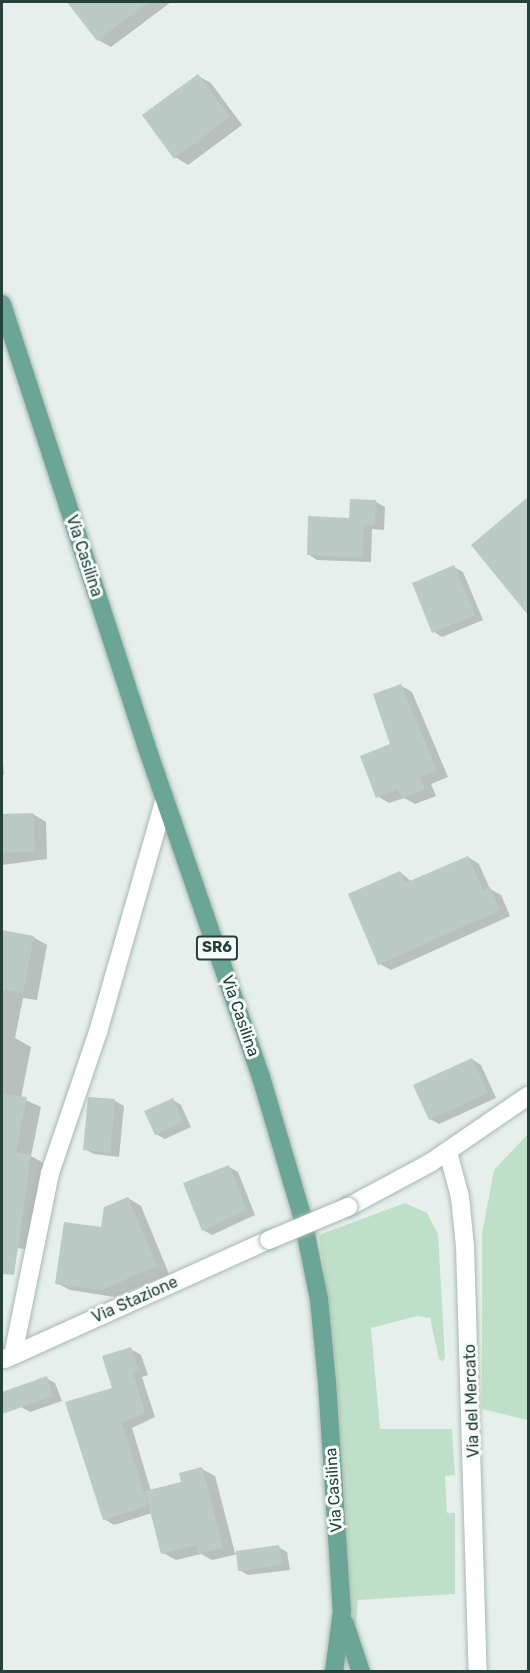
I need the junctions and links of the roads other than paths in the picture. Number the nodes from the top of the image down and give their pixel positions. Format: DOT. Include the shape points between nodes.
graph roads {
  1 [pos="2,304"];
  2 [pos="165,799"];
  3 [pos="528,1096"];
  4 [pos="448,1152"];
  5 [pos="7,1358"];
  6 [pos="342,1611"];
  7 [pos="477,1652"];
  8 [pos="334,1671"];
  9 [pos="362,1671"];
  10 [pos="468,1671"];
  11 [pos="478,1671"];
  1 -- 2 [label="main road, Via Casilina / SR6"];
  2 -- 5 [label="street" via="98,1032 50,1173"];
  2 -- 6 [label="main road, Via Casilina / SR6" via="264,1086 308,1238 323,1339"];
  3 -- 4 [label="street, Via Stazione"];
  4 -- 5 [label="street, Via Stazione, bridge" via="348,1207"];
  4 -- 7 [label="street, Via del Mercato" via="458,1182 465,1246 476,1495"];
  6 -- 8 [label="main road, Via Casilina / SR6"];
  6 -- 9 [label="main road, Via Casilina / SR6"];
  7 -- 10 [label="street, Via del Mercato"];
  7 -- 11 [label="street, Via del Mercato"];
}
